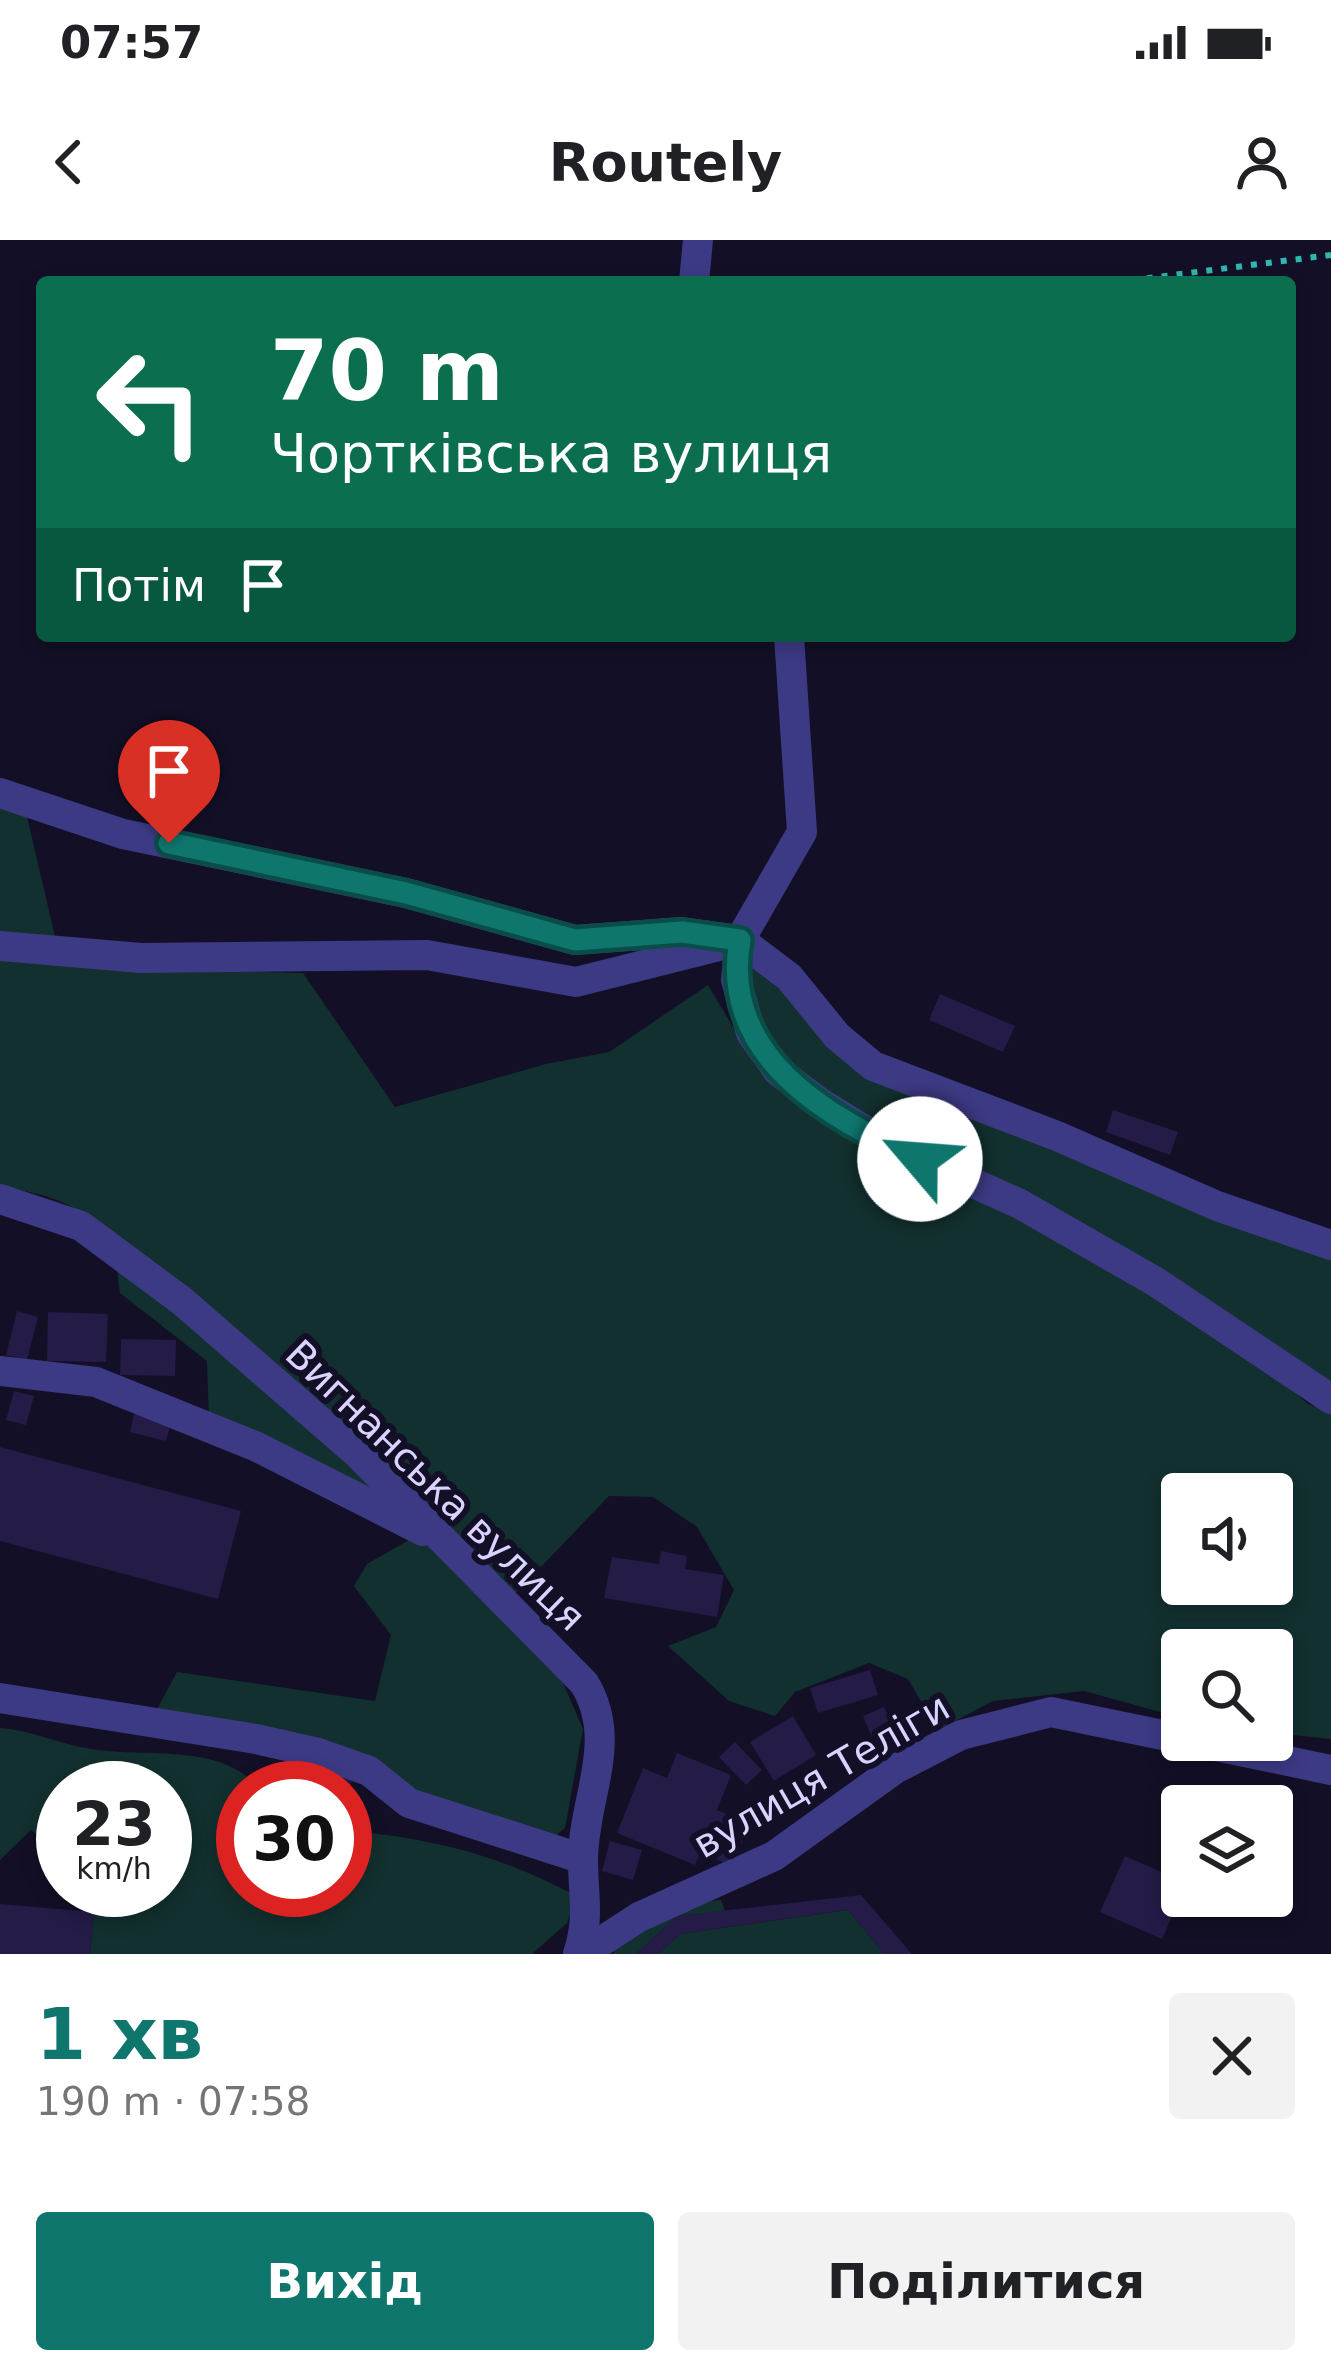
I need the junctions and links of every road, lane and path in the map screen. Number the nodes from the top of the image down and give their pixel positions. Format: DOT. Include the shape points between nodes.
graph roads {
  1 [pos="698,240"];
  2 [pos="1331,255"];
  3 [pos="695,276"];
  4 [pos="1165,276"];
  5 [pos="789,642"];
  6 [pos="0,794"];
  7 [pos="740,940"];
  8 [pos="0,946"];
  9 [pos="0,1199"];
  10 [pos="1331,1245"];
  11 [pos="0,1371"];
  12 [pos="1331,1400"];
  13 [pos="449,1543"];
  14 [pos="0,1698"];
  15 [pos="1161,1735"];
  16 [pos="1289,1761"];
  17 [pos="1299,1763"];
  18 [pos="1331,1770"];
  19 [pos="1331,1791"];
  20 [pos="583,1859"];
  21 [pos="580,1954"];
  1 -- 3 [label="street"];
  2 -- 4 [label="path"];
  5 -- 7 [label="street" via="802,832"];
  6 -- 7 [label="street" via="123,834 406,893 575,940 682,932"];
  7 -- 8 [label="street" via="576,982 427,955 141,958"];
  7 -- 10 [label="street" via="789,977 873,1066"];
  7 -- 12 [label="street" via="743,1017 778,1071 887,1144 1020,1204 1156,1282"];
  9 -- 13 [label="street, Вигнанська вулиця" via="81,1226 182,1301"];
  11 -- 13 [label="street" via="96,1382 255,1446"];
  13 -- 20 [label="street, Вигнанська вулиця" via="593,1698 602,1744"];
  14 -- 20 [label="street" via="344,1760 410,1802"];
  15 -- 21 [label="street, вулиця Теліги" via="1051,1712 962,1735 896,1768 774,1856 639,1917"];
  16 -- 17 [label="street, вулиця Теліги"];
  17 -- 18 [label="street, вулиця Теліги"];
  17 -- 19 [label="street"];
  20 -- 21 [label="street, Вигнанська вулиця" via="588,1909"];
}
